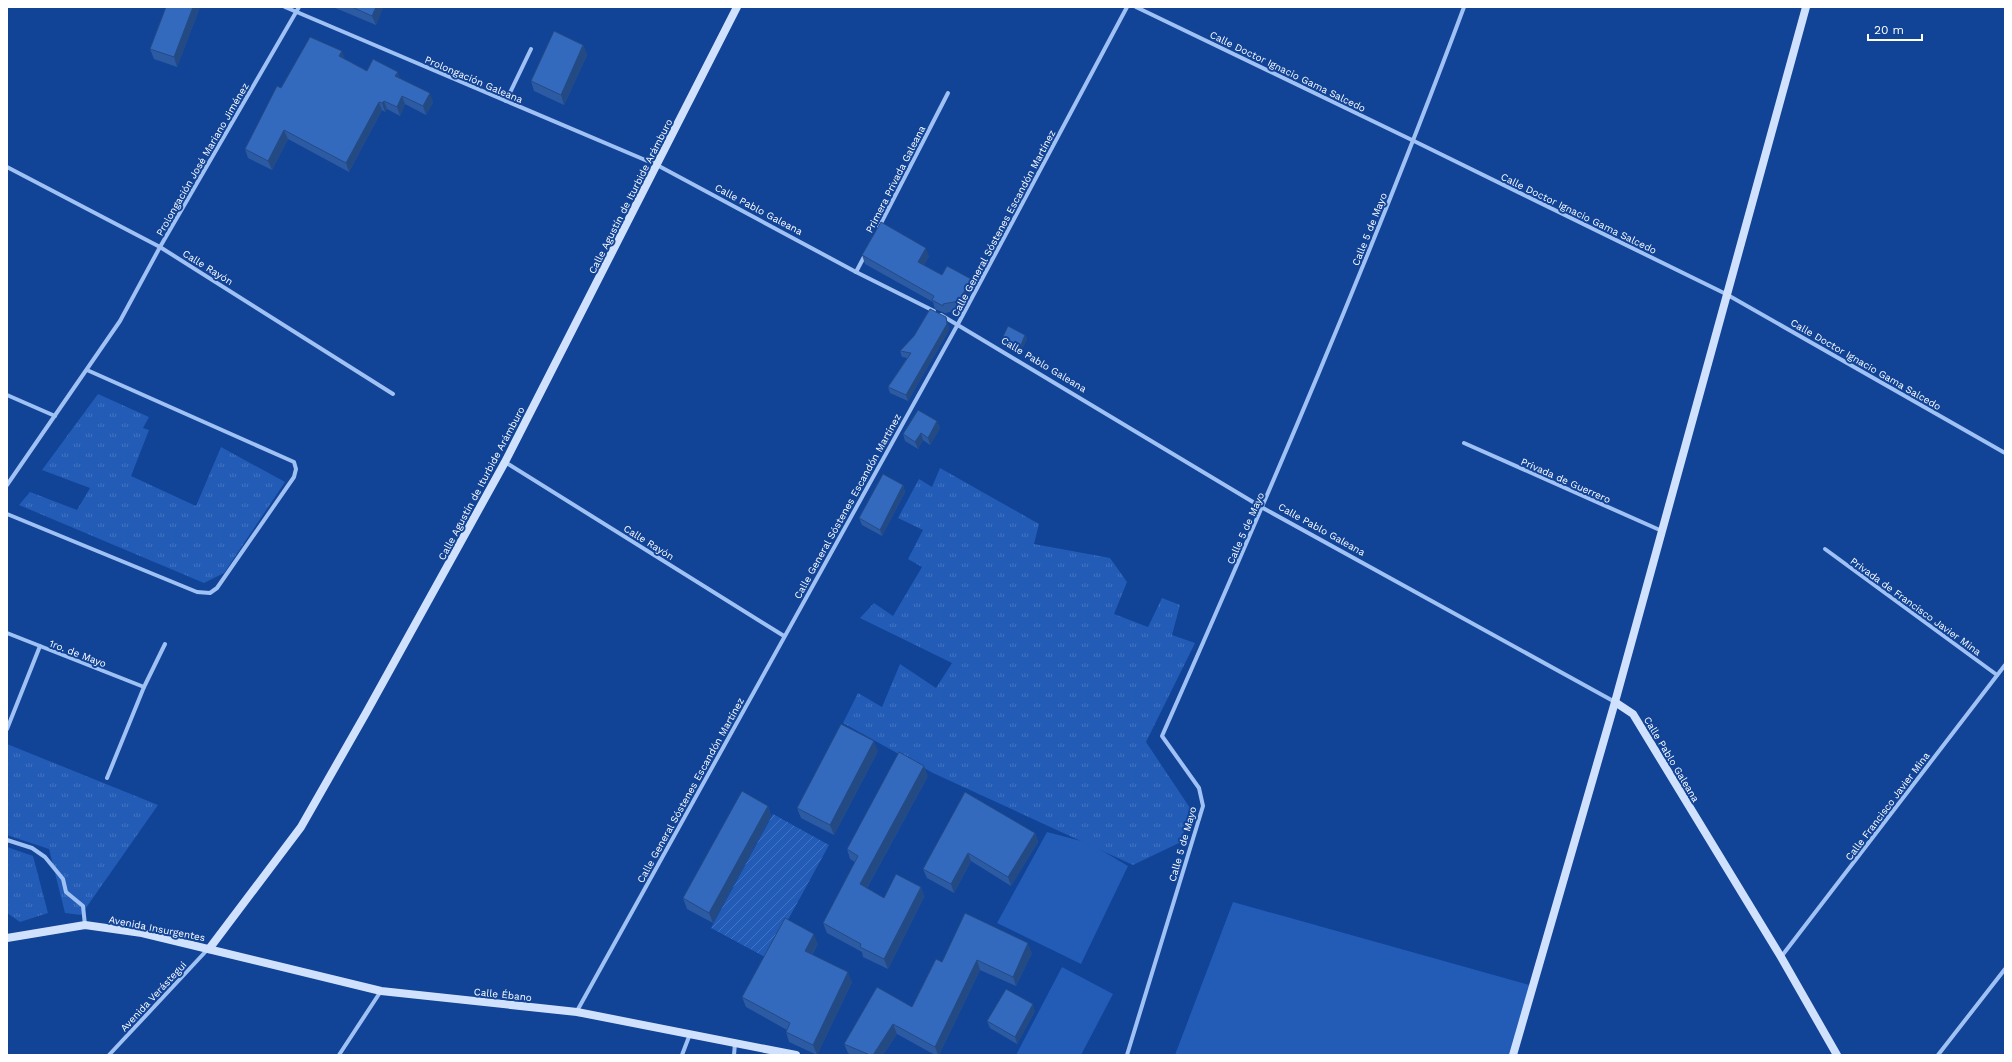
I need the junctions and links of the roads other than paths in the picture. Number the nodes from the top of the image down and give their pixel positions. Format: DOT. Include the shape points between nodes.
graph roads {
  1 [pos="285,7"];
  2 [pos="299,7"];
  3 [pos="737,7"];
  4 [pos="1127,7"];
  5 [pos="1136,7"];
  6 [pos="1464,7"];
  7 [pos="1806,7"];
  8 [pos="296,13"];
  9 [pos="531,49"];
  10 [pos="948,92"];
  11 [pos="506,101"];
  12 [pos="1414,141"];
  13 [pos="657,165"];
  14 [pos="7,167"];
  15 [pos="877,231"];
  16 [pos="160,247"];
  17 [pos="866,251"];
  18 [pos="856,272"];
  19 [pos="1726,294"];
  20 [pos="958,324"];
  21 [pos="87,370"];
  22 [pos="393,394"];
  23 [pos="7,395"];
  24 [pos="55,416"];
  25 [pos="1464,442"];
  26 [pos="2005,453"];
  27 [pos="505,462"];
  28 [pos="7,485"];
  29 [pos="1263,508"];
  30 [pos="7,514"];
  31 [pos="1662,531"];
  32 [pos="1826,549"];
  33 [pos="7,633"];
  34 [pos="784,636"];
  35 [pos="165,644"];
  36 [pos="40,646"];
  37 [pos="2005,665"];
  38 [pos="1997,675"];
  39 [pos="144,687"];
  40 [pos="1616,702"];
  41 [pos="7,730"];
  42 [pos="107,778"];
  43 [pos="7,840"];
  44 [pos="85,925"];
  45 [pos="7,938"];
  46 [pos="208,949"];
  47 [pos="1781,957"];
  48 [pos="2005,969"];
  49 [pos="381,991"];
  50 [pos="577,1012"];
  51 [pos="690,1034"];
  52 [pos="735,1043"];
  53 [pos="781,1054"];
  54 [pos="109,1055"];
  55 [pos="339,1055"];
  56 [pos="682,1055"];
  57 [pos="734,1055"];
  58 [pos="796,1055"];
  59 [pos="1127,1055"];
  60 [pos="1513,1055"];
  61 [pos="1838,1055"];
  62 [pos="1938,1055"];
  1 -- 8 [label="street, Prolongación Galeana"];
  2 -- 8 [label="street, Prolongación José Mariano Jiménez"];
  3 -- 13 [label="street, Calle Agustín de Iturbide Arámburo"];
  4 -- 20 [label="street, Calle General Sóstenes Escandón Martínez"];
  5 -- 12 [label="street, Calle Doctor Ignacio Gama Salcedo"];
  6 -- 12 [label="street, Calle 5 de Mayo"];
  7 -- 19 [label="street"];
  8 -- 11 [label="street, Prolongación Galeana"];
  8 -- 16 [label="street, Prolongación José Mariano Jiménez"];
  9 -- 11 [label="street"];
  10 -- 15 [label="street, Primera Privada Galeana"];
  11 -- 13 [label="street, Prolongación Galeana"];
  12 -- 19 [label="street, Calle Doctor Ignacio Gama Salcedo"];
  12 -- 29 [label="street, Calle 5 de Mayo"];
  13 -- 18 [label="street, Calle Pablo Galeana"];
  13 -- 27 [label="street, Calle Agustín de Iturbide Arámburo"];
  14 -- 16 [label="street, Calle Rayón"];
  16 -- 21 [label="street, Prolongación José Mariano Jiménez" via="120,321"];
  16 -- 22 [label="street, Calle Rayón"];
  17 -- 18 [label="street"];
  18 -- 20 [label="street, Calle Pablo Galeana"];
  19 -- 26 [label="street, Calle Doctor Ignacio Gama Salcedo"];
  19 -- 31 [label="street"];
  20 -- 29 [label="street, Calle Pablo Galeana"];
  20 -- 34 [label="street, Calle General Sóstenes Escandón Martínez"];
  21 -- 24 [label="street, Prolongación José Mariano Jiménez"];
  21 -- 30 [label="street" via="294,462 294,477 217,588 210,592 197,592"];
  23 -- 24 [label="street"];
  24 -- 28 [label="street, Prolongación José Mariano Jiménez"];
  25 -- 31 [label="street, Privada de Guerrero"];
  27 -- 34 [label="street, Calle Rayón"];
  27 -- 46 [label="street, Calle Agustín de Iturbide Arámburo" via="301,827"];
  29 -- 40 [label="street, Calle Pablo Galeana"];
  29 -- 59 [label="street, Calle 5 de Mayo" via="1162,736 1199,788 1203,806"];
  31 -- 40 [label="street"];
  32 -- 38 [label="street, Privada de Francisco Javier Mina"];
  33 -- 36 [label="street, 1ro. de Mayo"];
  34 -- 50 [label="street, Calle General Sóstenes Escandón Martínez"];
  35 -- 39 [label="street"];
  36 -- 39 [label="street, 1ro. de Mayo"];
  36 -- 41 [label="street"];
  37 -- 38 [label="street, Calle Francisco Javier Mina"];
  38 -- 47 [label="street, Calle Francisco Javier Mina"];
  39 -- 42 [label="street"];
  40 -- 47 [label="street, Calle Pablo Galeana" via="1633,714"];
  40 -- 60 [label="street"];
  43 -- 44 [label="street" via="32,848 45,857 62,879 66,892 83,906"];
  44 -- 45 [label="street, Avenida Insurgentes"];
  44 -- 46 [label="street, Avenida Insurgentes" via="142,933"];
  46 -- 49 [label="street, Calle Ébano"];
  46 -- 54 [label="street, Avenida Verástegui"];
  47 -- 61 [label="street, Calle Pablo Galeana"];
  48 -- 62 [label="street"];
  49 -- 50 [label="street, Calle Ébano"];
  49 -- 55 [label="street"];
  50 -- 51 [label="street, Calle Ébano"];
  51 -- 52 [label="street, Calle Ébano"];
  51 -- 56 [label="street"];
  52 -- 53 [label="street, Calle Ébano"];
  52 -- 57 [label="street"];
  53 -- 58 [label="street, Calle Ébano"];
}
